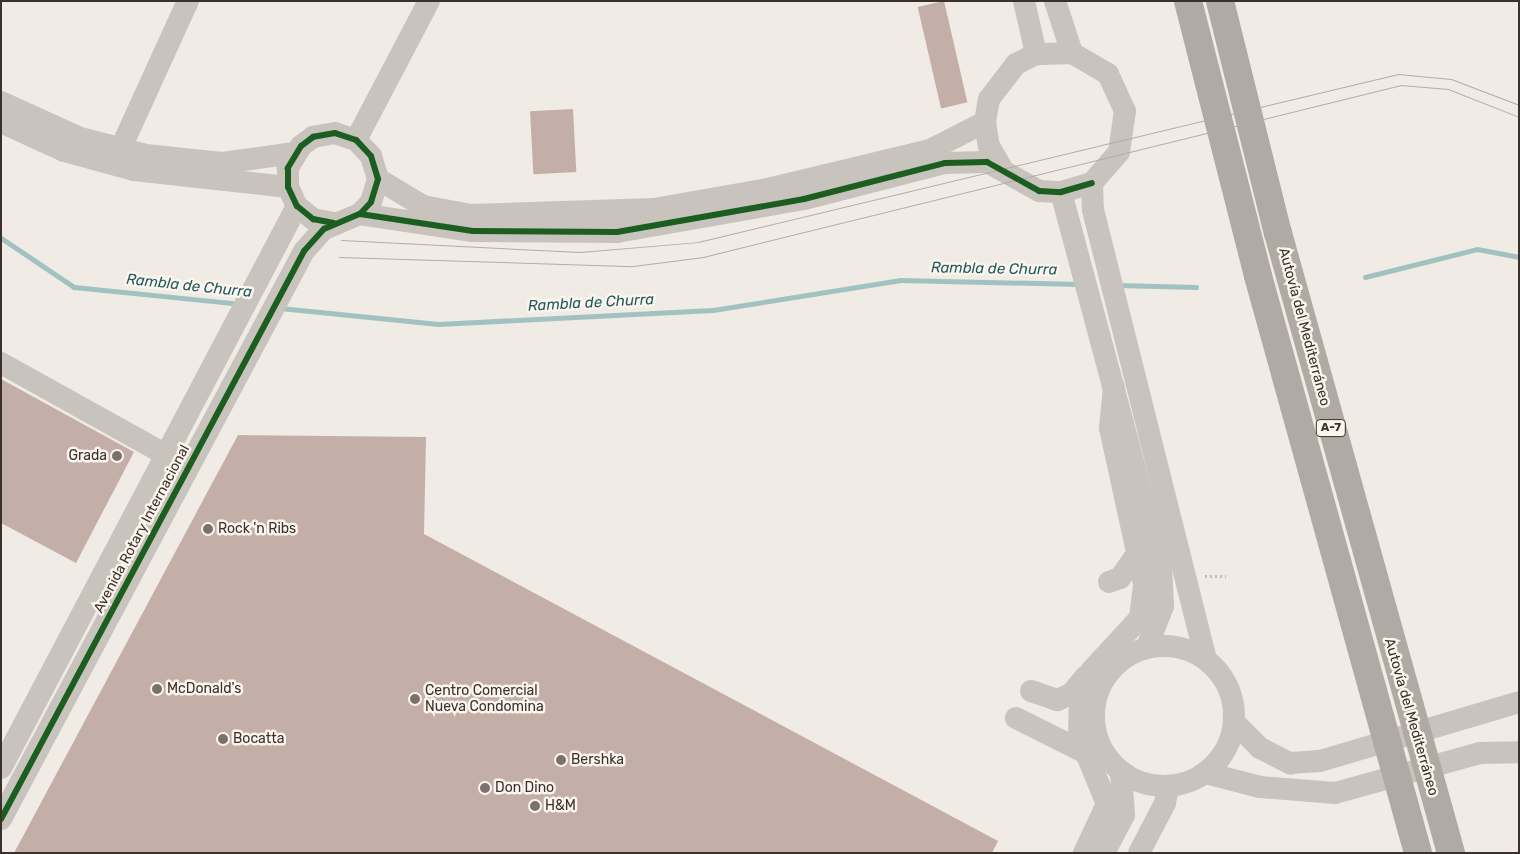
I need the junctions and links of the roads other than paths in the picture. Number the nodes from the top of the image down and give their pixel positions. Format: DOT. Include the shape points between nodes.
graph roads {
  1 [pos="188,1"];
  2 [pos="429,1"];
  3 [pos="1024,1"];
  4 [pos="1056,1"];
  5 [pos="1188,1"];
  6 [pos="1220,1"];
  7 [pos="1072,53"];
  8 [pos="1036,54"];
  9 [pos="1,102"];
  10 [pos="1,122"];
  11 [pos="985,122"];
  12 [pos="356,140"];
  13 [pos="120,150"];
  14 [pos="294,153"];
  15 [pos="1001,167"];
  16 [pos="378,179"];
  17 [pos="1092,182"];
  18 [pos="1061,192"];
  19 [pos="292,197"];
  20 [pos="360,214"];
  21 [pos="334,223"];
  22 [pos="1,362"];
  23 [pos="1114,387"];
  24 [pos="202,393"];
  25 [pos="212,424"];
  26 [pos="168,456"];
  27 [pos="1137,554"];
  28 [pos="1109,582"];
  29 [pos="1147,647"];
  30 [pos="1206,658"];
  31 [pos="1092,670"];
  32 [pos="1031,691"];
  33 [pos="1519,702"];
  34 [pos="1016,718"];
  35 [pos="1235,723"];
  36 [pos="13,745"];
  37 [pos="1519,752"];
  38 [pos="1086,753"];
  39 [pos="1,768"];
  40 [pos="1121,773"];
  41 [pos="1206,773"];
  42 [pos="1168,787"];
  43 [pos="15,794"];
  44 [pos="1,819"];
  45 [pos="1084,853"];
  46 [pos="1104,853"];
  47 [pos="1139,853"];
  48 [pos="1418,853"];
  49 [pos="1451,853"];
  1 -- 13 [label="street"];
  2 -- 12 [label="street"];
  3 -- 8 [label="street"];
  4 -- 7 [label="street"];
  5 -- 48 [label="highway, A-7" via="1258,276"];
  6 -- 49 [label="highway, Autovía del Mediterráneo / A-7" via="1284,252"];
  7 -- 8 [label="street"];
  7 -- 17 [label="street" via="1108,74 1126,111 1120,152"];
  8 -- 11 [label="street" via="1016,64 1000,79 989,99"];
  9 -- 13 [label="street" via="56,129"];
  10 -- 19 [label="street" via="64,151 128,169"];
  11 -- 15 [label="street" via="989,146"];
  11 -- 16 [label="street" via="930,150 754,192 654,209 471,215 423,206"];
  12 -- 14 [label="street" via="335,133 314,137"];
  12 -- 16 [label="street" via="371,156"];
  13 -- 14 [label="street" via="222,163"];
  14 -- 19 [label="street"];
  15 -- 18 [label="street" via="1018,182 1039,191"];
  15 -- 20 [label="street" via="987,162 946,163 794,200 617,232 473,231"];
  16 -- 20 [label="street" via="371,202"];
  17 -- 18 [label="street"];
  17 -- 30 [label="street" via="1093,210"];
  18 -- 23 [label="street"];
  19 -- 21 [label="street" via="313,219"];
  19 -- 24 [label="street, Avenida Rotary Internacional" via="276,252"];
  20 -- 21 [label="street"];
  21 -- 25 [label="street, Avenida Rotary Internacional" via="304,251"];
  22 -- 26 [label="street"];
  23 -- 27 [label="street" via="1110,428"];
  23 -- 29 [label="street" via="1161,566 1163,606"];
  24 -- 25 [label="street"];
  24 -- 26 [label="street, Avenida Rotary Internacional"];
  25 -- 43 [label="street, Avenida Rotary Internacional"];
  26 -- 36 [label="street, Avenida Rotary Internacional"];
  27 -- 28 [label="street" via="1120,578"];
  27 -- 31 [label="street" via="1144,584 1140,618"];
  29 -- 30 [label="street" via="1188,649"];
  29 -- 40 [label="street" via="1126,656 1109,671 1098,691 1093,713 1102,750"];
  30 -- 35 [label="street" via="1233,699"];
  31 -- 32 [label="street" via="1071,694 1057,700"];
  31 -- 38 [label="street" via="1080,695 1079,736"];
  33 -- 35 [label="street" via="1479,717 1357,751 1290,763 1260,748"];
  34 -- 38 [label="street"];
  35 -- 41 [label="street" via="1226,751"];
  36 -- 39 [label="street, Avenida Rotary Internacional"];
  36 -- 43 [label="street" via="24,757"];
  37 -- 41 [label="street" via="1480,753 1335,793 1260,788"];
  38 -- 45 [label="street" via="1107,804"];
  40 -- 42 [label="street" via="1144,784"];
  40 -- 46 [label="street" via="1124,815"];
  41 -- 42 [label="street"];
  42 -- 47 [label="street" via="1165,803"];
  43 -- 44 [label="street, Avenida Rotary Internacional"];
}
